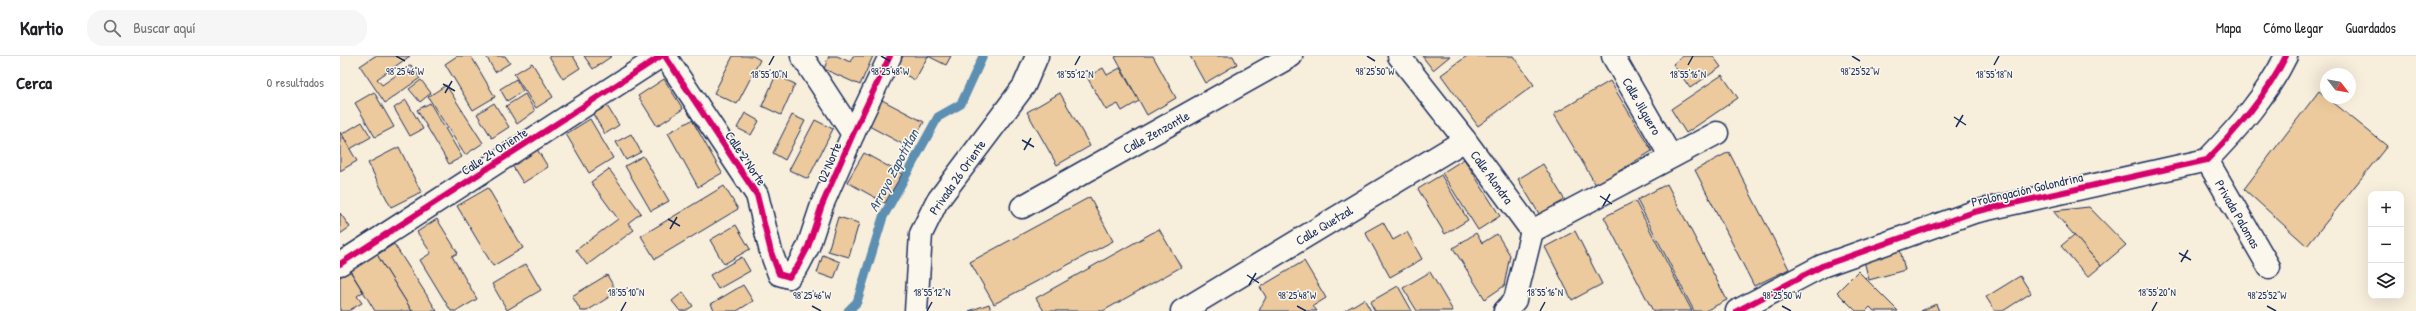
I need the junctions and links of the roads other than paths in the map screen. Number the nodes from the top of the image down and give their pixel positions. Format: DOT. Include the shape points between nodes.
graph roads {
  1 [pos="661,56"];
  2 [pos="665,56"];
  3 [pos="802,56"];
  4 [pos="890,56"];
  5 [pos="1037,56"];
  6 [pos="1290,56"];
  7 [pos="1399,56"];
  8 [pos="1613,56"];
  9 [pos="2286,56"];
  10 [pos="1717,133"];
  11 [pos="852,134"];
  12 [pos="1465,140"];
  13 [pos="1671,157"];
  14 [pos="2207,160"];
  15 [pos="1022,207"];
  16 [pos="1532,231"];
  17 [pos="340,264"];
  18 [pos="2269,267"];
  19 [pos="789,277"];
  20 [pos="916,311"];
  21 [pos="1182,311"];
  22 [pos="1505,311"];
  23 [pos="1737,311"];
  1 -- 17 [label="street, Calle 24 Oriente"];
  2 -- 19 [label="street, Calle 2 Norte" via="757,195 779,274"];
  3 -- 11 [label="street"];
  4 -- 11 [label="street, 02 Norte"];
  5 -- 20 [label="street, Privada 26 Oriente" via="1024,86 936,203 921,234"];
  6 -- 15 [label="street, Calle Zenzontle"];
  7 -- 12 [label="street, Calle Alondra"];
  8 -- 13 [label="street, Calle Jilguero"];
  9 -- 14 [label="street" via="2274,81 2232,134"];
  10 -- 13 [label="street"];
  11 -- 19 [label="street, 02 Norte" via="822,205 808,247"];
  12 -- 16 [label="street, Calle Alondra"];
  12 -- 21 [label="street, Calle Quetzal"];
  13 -- 16 [label="street"];
  14 -- 18 [label="street, Privada Palomas"];
  14 -- 23 [label="street, Prolongación Golondrina" via="1974,212 1822,266"];
  16 -- 22 [label="street" via="1515,300"];
}
